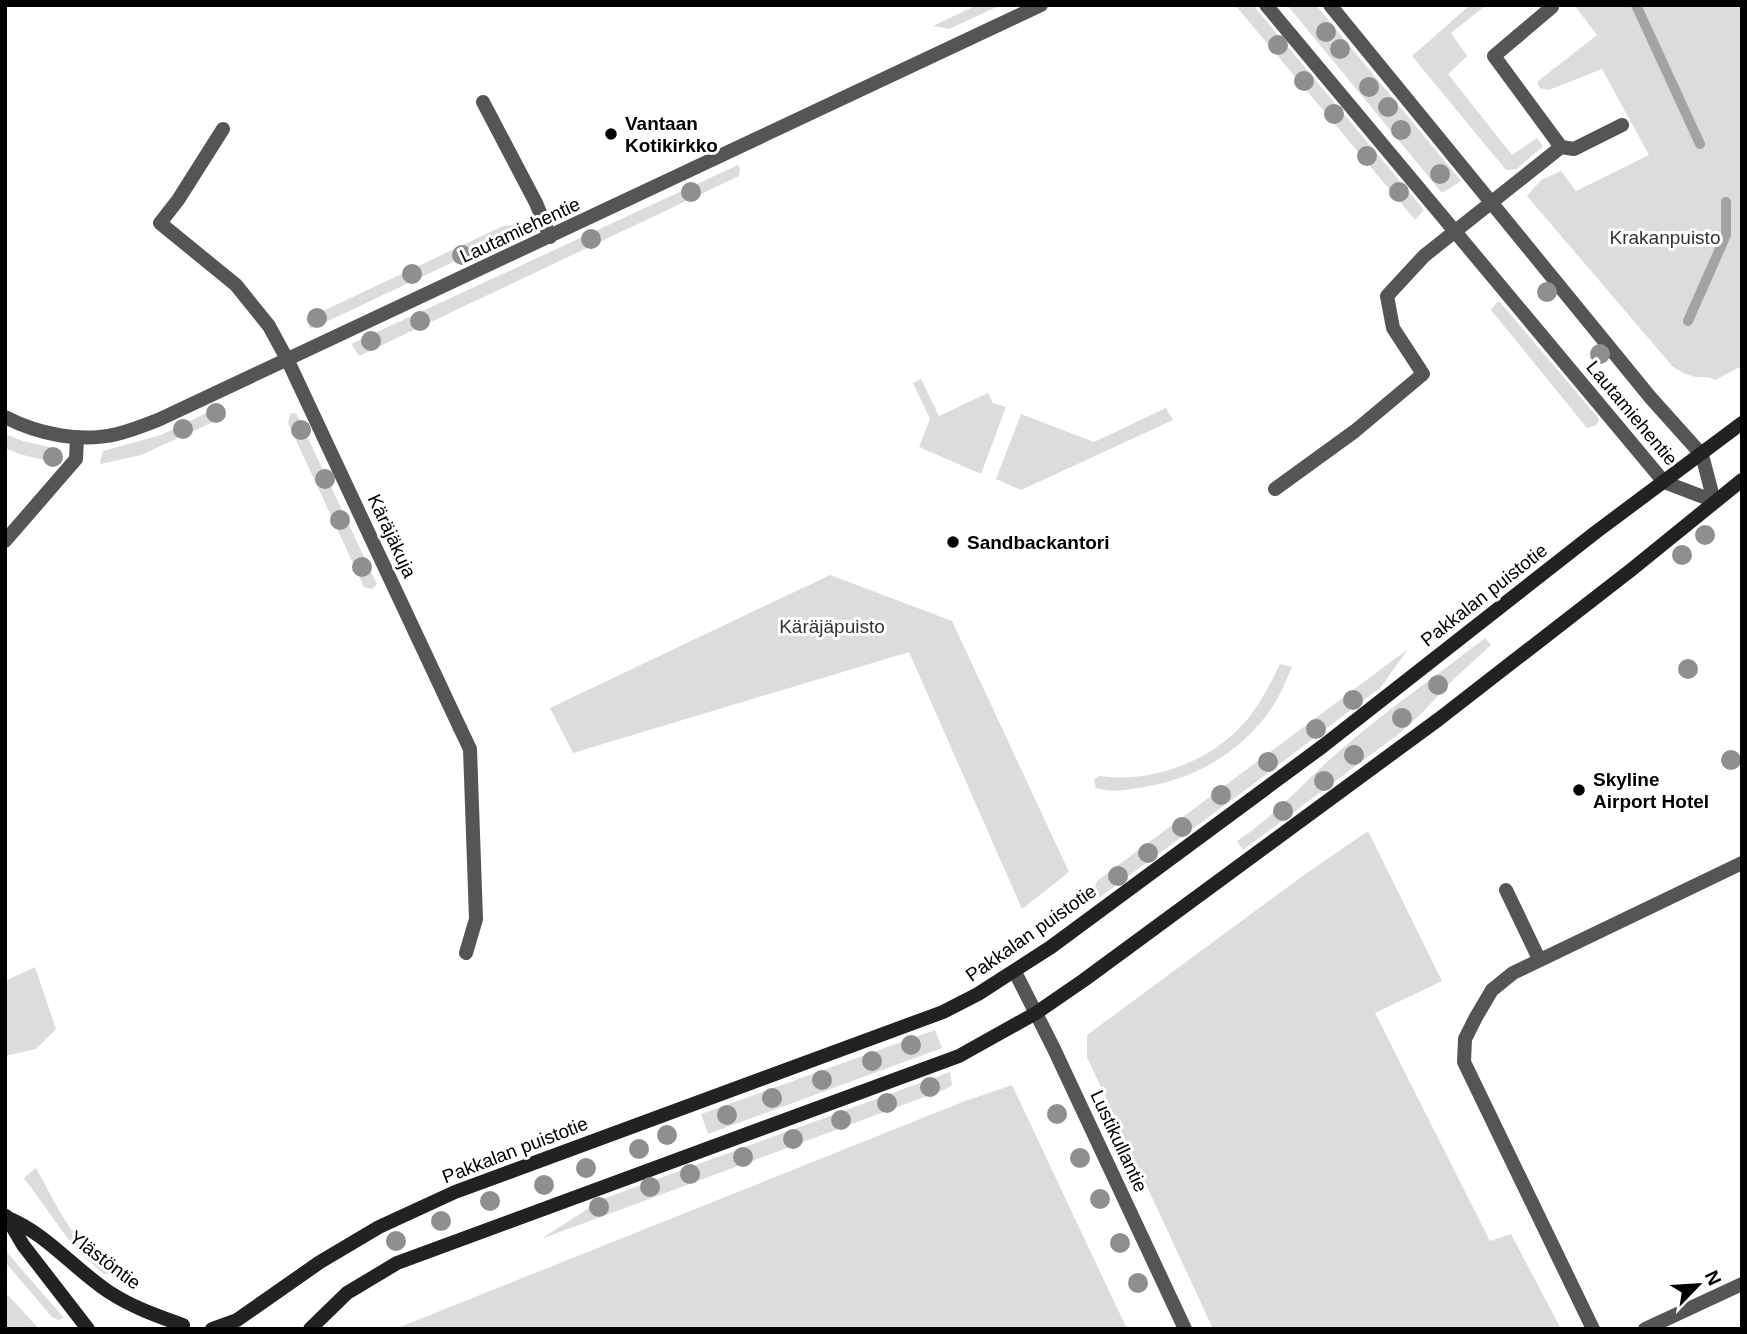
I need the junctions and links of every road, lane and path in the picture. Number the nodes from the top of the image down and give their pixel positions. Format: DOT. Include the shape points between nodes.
graph roads {
  1 [pos="1041,5"];
  2 [pos="1266,5"];
  3 [pos="1330,5"];
  4 [pos="1552,7"];
  5 [pos="484,102"];
  6 [pos="1622,125"];
  7 [pos="223,129"];
  8 [pos="1561,147"];
  9 [pos="1491,203"];
  10 [pos="1454,232"];
  11 [pos="550,237"];
  12 [pos="288,361"];
  13 [pos="5,417"];
  14 [pos="1742,423"];
  15 [pos="77,438"];
  16 [pos="1702,455"];
  17 [pos="1742,480"];
  18 [pos="1664,482"];
  19 [pos="1275,489"];
  20 [pos="1714,501"];
  21 [pos="5,541"];
  22 [pos="1742,863"];
  23 [pos="1506,890"];
  24 [pos="466,953"];
  25 [pos="1539,960"];
  26 [pos="1015,972"];
  27 [pos="1036,1013"];
  28 [pos="7,1216"];
  29 [pos="1742,1284"];
  30 [pos="176,1327"];
  31 [pos="88,1329"];
  32 [pos="211,1329"];
  33 [pos="310,1329"];
  34 [pos="1185,1329"];
  35 [pos="1592,1329"];
  36 [pos="1645,1329"];
  1 -- 11 [label="street, Lautamiehentie"];
  2 -- 10 [label="street, Lautamiehentie"];
  3 -- 9 [label="street, Lautamiehentie"];
  4 -- 8 [label="street" via="1494,55"];
  5 -- 11 [label="street"];
  6 -- 8 [label="street" via="1574,149"];
  7 -- 12 [label="street, Käräjäkuja" via="160,223 236,285 269,326"];
  8 -- 9 [label="street"];
  9 -- 10 [label="street"];
  9 -- 16 [label="street, Lautamiehentie"];
  10 -- 18 [label="street, Lautamiehentie"];
  10 -- 19 [label="street" via="1387,296 1393,328 1423,374"];
  11 -- 12 [label="street, Lautamiehentie"];
  12 -- 15 [label="street, Lautamiehentie" via="158,420 115,435"];
  12 -- 24 [label="street, Käräjäkuja" via="470,749 476,919"];
  13 -- 15 [label="street, Lautamiehentie" via="33,430"];
  14 -- 16 [label="street, Pakkalan puistotie"];
  15 -- 21 [label="street" via="76,459"];
  16 -- 18 [label="street, Pakkalan puistotie"];
  16 -- 20 [label="street, Lautamiehentie"];
  17 -- 20 [label="street"];
  18 -- 20 [label="street, Lautamiehentie"];
  18 -- 26 [label="street, Pakkalan puistotie" via="1323,747"];
  20 -- 27 [label="street" via="1439,719"];
  22 -- 25 [label="street"];
  23 -- 25 [label="street"];
  25 -- 35 [label="street" via="1492,990 1465,1039 1465,1062"];
  26 -- 27 [label="street, Lustikullantie"];
  26 -- 32 [label="street, Pakkalan puistotie" via="943,1012 455,1192 379,1227 237,1320"];
  27 -- 33 [label="street" via="959,1056 397,1263 347,1293"];
  27 -- 34 [label="street, Lustikullantie"];
  28 -- 30 [label="street, Ylästöntie" via="48,1241 107,1291"];
  28 -- 31 [label="street, Ylästöntie" via="23,1245"];
  29 -- 36 [label="street"];
  30 -- 32 [label="street, Ylästöntie"];
}
